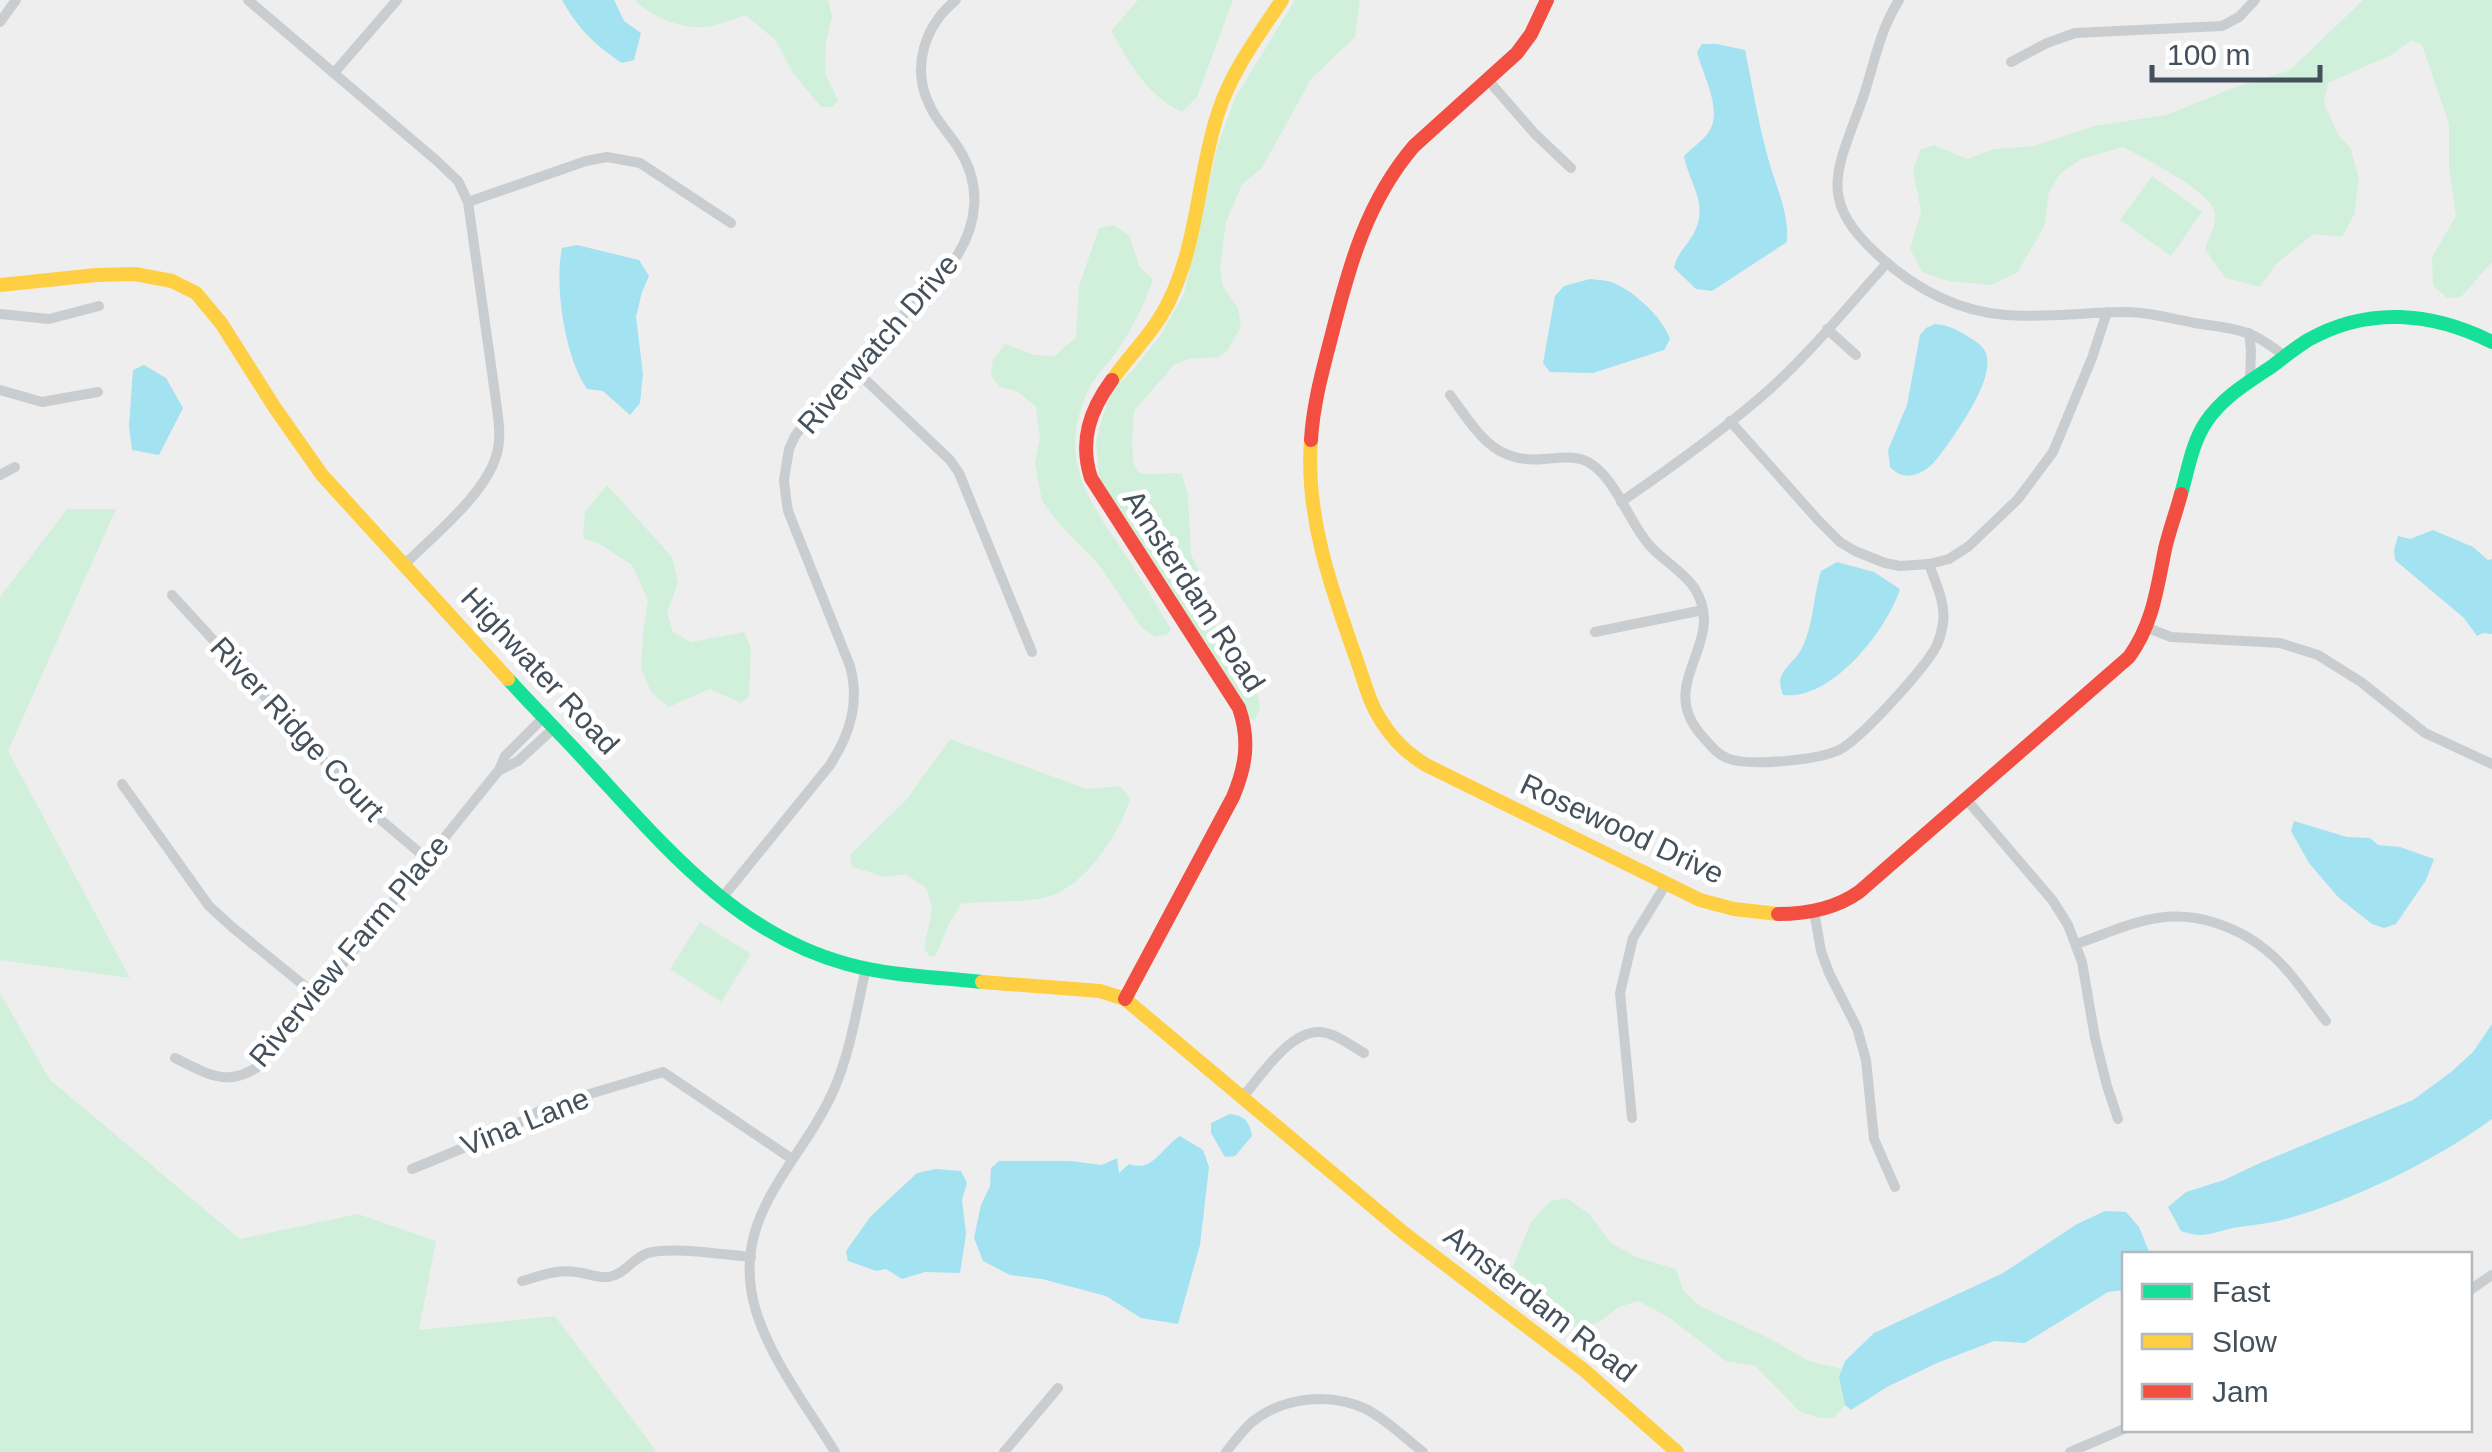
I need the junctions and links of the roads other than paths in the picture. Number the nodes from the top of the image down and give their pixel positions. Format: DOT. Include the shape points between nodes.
graph roads {
  1 [pos="16,0"];
  2 [pos="248,0"];
  3 [pos="397,0"];
  4 [pos="956,0"];
  5 [pos="1282,0"];
  6 [pos="1547,0"];
  7 [pos="1899,0"];
  8 [pos="2255,0"];
  9 [pos="0,22"];
  10 [pos="2011,62"];
  11 [pos="334,73"];
  12 [pos="1488,80"];
  13 [pos="1571,168"];
  14 [pos="468,202"];
  15 [pos="731,223"];
  16 [pos="1886,263"];
  17 [pos="0,285"];
  18 [pos="98,306"];
  19 [pos="2106,312"];
  20 [pos="0,314"];
  21 [pos="1827,329"];
  22 [pos="2249,333"];
  23 [pos="2492,342"];
  24 [pos="1856,356"];
  25 [pos="2285,356"];
  26 [pos="854,370"];
  27 [pos="2250,380"];
  28 [pos="0,390"];
  29 [pos="98,392"];
  30 [pos="1450,395"];
  31 [pos="1730,421"];
  32 [pos="15,467"];
  33 [pos="0,475"];
  34 [pos="1621,502"];
  35 [pos="1929,564"];
  36 [pos="404,565"];
  37 [pos="172,594"];
  38 [pos="1703,610"];
  39 [pos="2148,628"];
  40 [pos="1595,632"];
  41 [pos="1032,652"];
  42 [pos="548,723"];
  43 [pos="2492,764"];
  44 [pos="122,784"];
  45 [pos="1966,800"];
  46 [pos="427,859"];
  47 [pos="1666,884"];
  48 [pos="722,898"];
  49 [pos="1814,911"];
  50 [pos="2076,944"];
  51 [pos="866,968"];
  52 [pos="317,996"];
  53 [pos="1125,999"];
  54 [pos="2326,1021"];
  55 [pos="1364,1053"];
  56 [pos="175,1058"];
  57 [pos="1242,1098"];
  58 [pos="1632,1118"];
  59 [pos="2118,1119"];
  60 [pos="792,1159"];
  61 [pos="412,1169"];
  62 [pos="1896,1187"];
  63 [pos="751,1257"];
  64 [pos="522,1281"];
  65 [pos="1058,1388"];
  66 [pos="2122,1431"];
  67 [pos="835,1452"];
  68 [pos="1004,1452"];
  69 [pos="1226,1452"];
  70 [pos="1424,1452"];
  71 [pos="1677,1452"];
  72 [pos="2070,1452"];
  1 -- 9 [label="street"];
  2 -- 11 [label="street"];
  3 -- 11 [label="street"];
  4 -- 26 [label="street, Riverwatch Drive" via="929,32 922,80 934,115 969,168 972,225 955,259"];
  5 -- 53 [label="street, Amsterdam Road" via="1219,110 1170,302 1102,390 1087,426 1084,446 1094,485 1239,708 1248,743 1244,775"];
  6 -- 12 [label="street, Rosewood Drive" via="1517,53"];
  7 -- 16 [label="street" via="1873,57 1837,185 1848,223"];
  8 -- 10 [label="street" via="2222,26 2075,33"];
  11 -- 14 [label="street" via="450,173"];
  12 -- 13 [label="street"];
  12 -- 47 [label="street, Rosewood Drive" via="1401,161 1357,239 1312,426 1312,496 1321,550 1372,704 1390,736 1452,779"];
  14 -- 15 [label="street" via="607,158 640,164"];
  14 -- 36 [label="street" via="498,449 486,478"];
  16 -- 19 [label="street" via="1928,292 1975,310"];
  16 -- 21 [label="street"];
  17 -- 36 [label="street, Highwater Road" via="130,274 156,276 193,292 302,449"];
  18 -- 20 [label="street" via="49,318"];
  19 -- 22 [label="street"];
  19 -- 35 [label="street" via="2042,470 1969,546"];
  21 -- 24 [label="street"];
  21 -- 31 [label="street"];
  22 -- 25 [label="street"];
  22 -- 27 [label="street"];
  23 -- 25 [label="street, Rosewood Drive" via="2425,316 2382,316 2320,334"];
  25 -- 27 [label="street, Rosewood Drive"];
  26 -- 41 [label="street" via="959,473"];
  26 -- 48 [label="street, Riverwatch Drive" via="795,436 784,480 788,511 850,666 853,717 830,766"];
  27 -- 39 [label="street, Rosewood Drive" via="2224,400 2201,432"];
  28 -- 29 [label="street" via="42,402"];
  30 -- 34 [label="street" via="1497,451 1524,460 1590,462"];
  31 -- 34 [label="street"];
  31 -- 35 [label="street" via="1840,542 1900,566"];
  32 -- 33 [label="street"];
  34 -- 38 [label="street" via="1644,540 1696,590"];
  35 -- 38 [label="street" via="1944,612 1938,643 1860,736 1814,758 1732,760 1699,734 1684,698 1705,628"];
  36 -- 42 [label="street, Highwater Road"];
  37 -- 46 [label="street, River Ridge Court" via="368,810"];
  38 -- 40 [label="street"];
  39 -- 43 [label="street" via="2171,637 2280,643 2318,655 2425,734"];
  39 -- 45 [label="street, Rosewood Drive" via="2128,657"];
  42 -- 46 [label="street, Riverview Farm Place" via="505,756"];
  42 -- 48 [label="street, Highwater Road" via="679,862"];
  44 -- 52 [label="street" via="209,906"];
  45 -- 49 [label="street, Rosewood Drive" via="1862,890"];
  45 -- 50 [label="street" via="2053,900"];
  46 -- 52 [label="street, Riverview Farm Place"];
  47 -- 49 [label="street, Rosewood Drive" via="1735,910"];
  47 -- 58 [label="street" via="1633,938 1620,993"];
  48 -- 51 [label="street, Highwater Road" via="802,947"];
  49 -- 62 [label="street" via="1822,951 1862,1044 1874,1138"];
  50 -- 54 [label="street" via="2162,917 2219,923 2264,948"];
  50 -- 59 [label="street"];
  51 -- 53 [label="street, Highwater Road" via="1100,990"];
  51 -- 60 [label="street" via="836,1084"];
  52 -- 56 [label="street, Riverview Farm Place" via="250,1072 221,1078"];
  53 -- 57 [label="street, Amsterdam Road"];
  55 -- 57 [label="street" via="1323,1032 1306,1034"];
  57 -- 71 [label="street, Amsterdam Road"];
  60 -- 61 [label="street, Vina Lane" via="662,1072 546,1107"];
  60 -- 63 [label="street" via="767,1199"];
  63 -- 64 [label="street" via="652,1252 610,1277 564,1271"];
  63 -- 67 [label="street" via="751,1287 766,1338"];
  65 -- 68 [label="street"];
  66 -- 72 [label="street"];
  69 -- 70 [label="street" via="1264,1414 1321,1399 1366,1410"];
}
